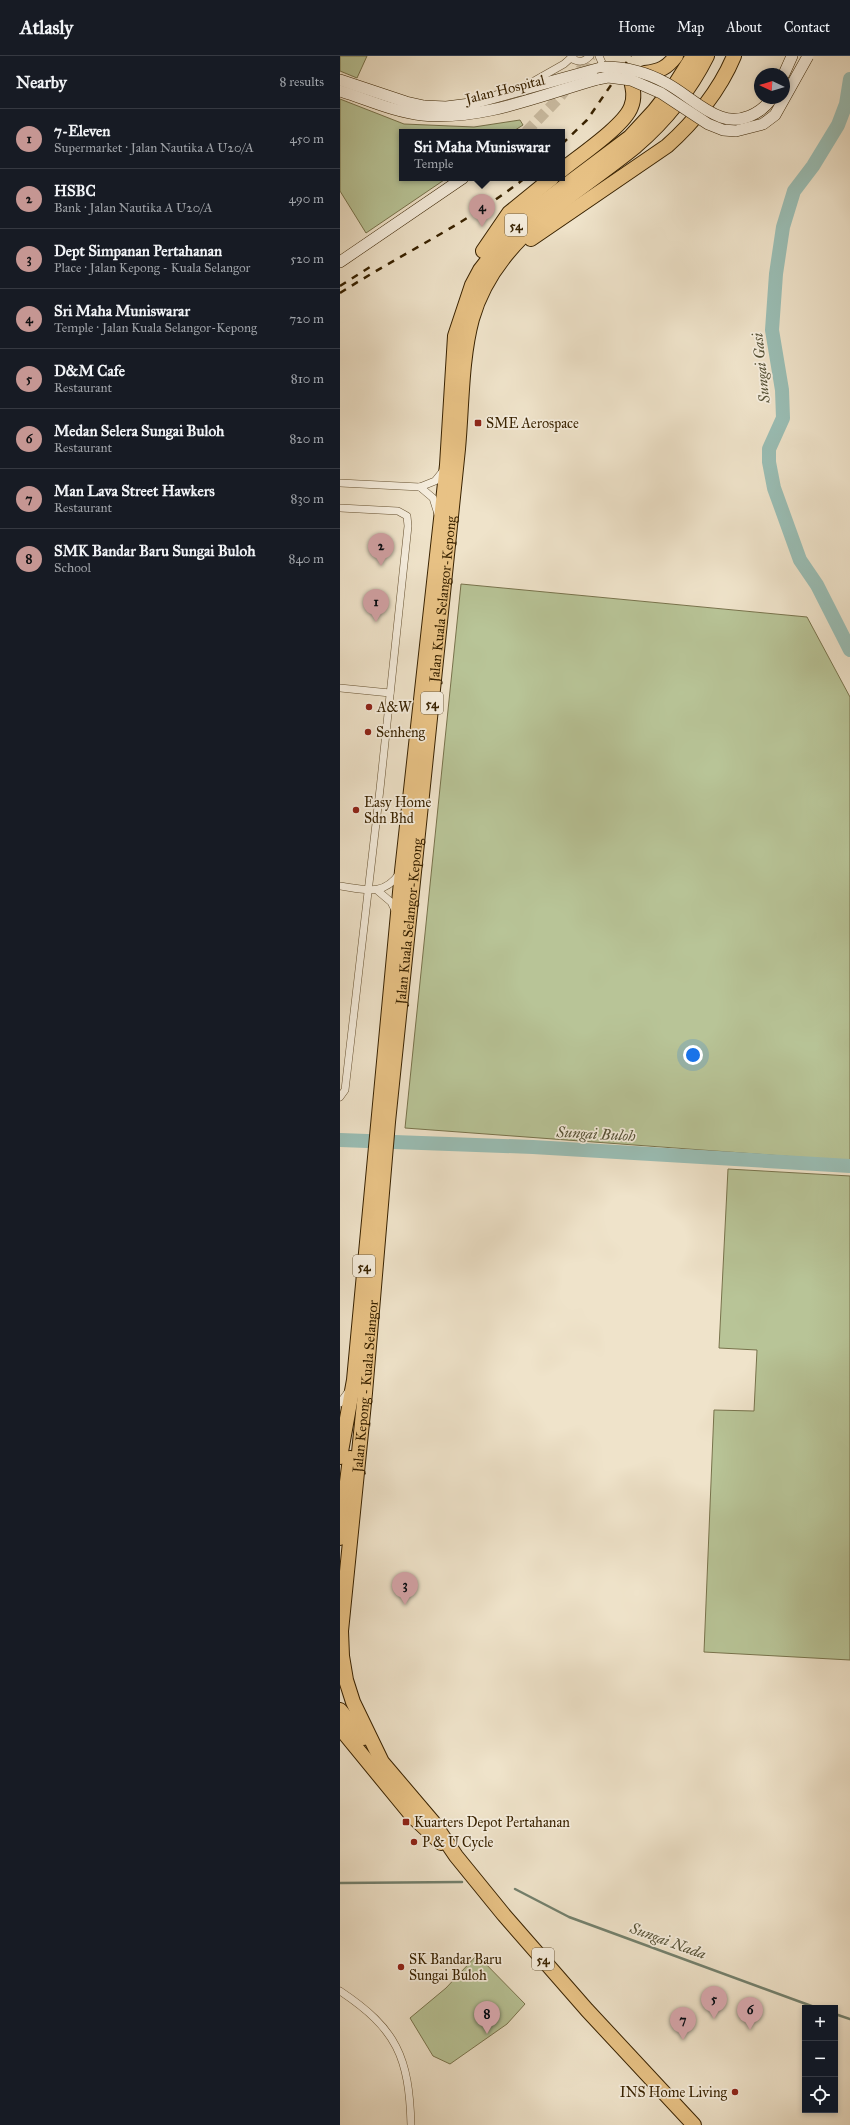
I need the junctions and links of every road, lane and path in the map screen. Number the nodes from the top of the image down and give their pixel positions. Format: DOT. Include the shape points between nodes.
graph roads {
  1 [pos="590,56"];
  2 [pos="599,56"];
  3 [pos="676,56"];
  4 [pos="693,56"];
  5 [pos="707,56"];
  6 [pos="734,56"];
  7 [pos="792,56"];
  8 [pos="808,56"];
  9 [pos="572,57"];
  10 [pos="604,67"];
  11 [pos="787,68"];
  12 [pos="645,73"];
  13 [pos="340,80"];
  14 [pos="631,80"];
  15 [pos="520,90"];
  16 [pos="340,91"];
  17 [pos="767,104"];
  18 [pos="565,168"];
  19 [pos="460,181"];
  20 [pos="548,181"];
  21 [pos="340,262"];
  22 [pos="486,287"];
  23 [pos="455,336"];
  24 [pos="446,465"];
  25 [pos="340,483"];
  26 [pos="420,487"];
  27 [pos="340,508"];
  28 [pos="440,520"];
  29 [pos="340,688"];
  30 [pos="390,693"];
  31 [pos="402,871"];
  32 [pos="340,886"];
  33 [pos="368,890"];
  34 [pos="378,891"];
  35 [pos="398,916"];
  36 [pos="340,1097"];
  37 [pos="383,1121"];
  38 [pos="380,1153"];
  39 [pos="354,1380"];
  40 [pos="365,1394"];
  41 [pos="340,1403"];
  42 [pos="342,1432"];
  43 [pos="340,1457"];
  44 [pos="340,1538"];
  45 [pos="340,1634"];
  46 [pos="340,1710"];
  47 [pos="340,1728"];
  48 [pos="346,1738"];
  49 [pos="382,1762"];
  50 [pos="456,1856"];
  51 [pos="340,1991"];
  52 [pos="411,2125"];
  53 [pos="694,2125"];
  1 -- 9 [label="street" via="582,61 576,61"];
  2 -- 10 [label="street"];
  3 -- 12 [label="highway" via="660,71"];
  4 -- 23 [label="highway, Jalan Kuala Selangor-Kepong / 54" via="654,112 618,147 530,212 512,229 477,275"];
  5 -- 22 [label="highway, Jalan Kuala Selangor-Kepong / 54" via="686,92 663,119 637,145 522,234 496,268"];
  6 -- 22 [label="highway" via="712,94 686,129 667,146 524,243"];
  7 -- 11 [label="main road"];
  8 -- 14 [label="main road, Jalan Hospital, bridge" via="776,115 762,124 736,131 723,130 708,124 661,93"];
  9 -- 15 [label="street"];
  10 -- 12 [label="main road, Jalan Hospital, bridge" via="627,68"];
  10 -- 15 [label="main road, Jalan Hospital"];
  12 -- 17 [label="main road, Jalan Hospital, bridge" via="721,117 742,118 755,114"];
  13 -- 15 [label="main road, Jalan Hospital" via="424,106 470,104"];
  14 -- 16 [label="main road, Jalan Hospital, bridge" via="608,77 492,110 444,116 403,112"];
  14 -- 18 [label="highway" via="634,92 631,108 622,121"];
  19 -- 21 [label="main road"];
  20 -- 23 [label="highway" via="509,213 486,246 466,284 458,310"];
  22 -- 37 [label="highway, Jalan Kuala Selangor-Kepong / 54" via="472,319 467,346 458,449"];
  23 -- 24 [label="highway, Jalan Kuala Selangor-Kepong / 54"];
  24 -- 26 [label="street" via="435,481"];
  24 -- 28 [label="highway, Jalan Kuala Selangor-Kepong / 54"];
  25 -- 26 [label="street"];
  26 -- 28 [label="street" via="433,498"];
  27 -- 30 [label="street" via="398,511 407,516"];
  28 -- 31 [label="highway, Jalan Kuala Selangor-Kepong / 54"];
  29 -- 30 [label="street"];
  30 -- 33 [label="street"];
  31 -- 34 [label="street" via="391,884"];
  31 -- 35 [label="highway, Jalan Kuala Selangor-Kepong / 54"];
  32 -- 33 [label="street"];
  33 -- 34 [label="street"];
  33 -- 36 [label="street" via="345,1090"];
  34 -- 35 [label="street" via="391,902"];
  35 -- 37 [label="highway, Jalan Kuala Selangor-Kepong / 54"];
  37 -- 38 [label="highway, Jalan Kepong - Kuala Selangor / 54"];
  38 -- 39 [label="highway, Jalan Kepong - Kuala Selangor / 54"];
  38 -- 40 [label="highway, Jalan Kepong - Kuala Selangor / 54"];
  39 -- 41 [label="street"];
  39 -- 42 [label="highway, Jalan Kepong - Kuala Selangor / 54"];
  40 -- 44 [label="highway" via="355,1424"];
  40 -- 45 [label="highway, Jalan Kepong - Kuala Selangor / 54"];
  42 -- 43 [label="highway, 54"];
  45 -- 49 [label="highway, Jalan Kepong - Kuala Selangor / 54" via="350,1694 359,1719"];
  46 -- 49 [label="highway"];
  47 -- 48 [label="highway, Jalan Kepong - Kuala Selangor / 54"];
  48 -- 50 [label="highway, Jalan Kepong - Kuala Selangor / 54" via="413,1817"];
  49 -- 50 [label="highway, Jalan Kepong - Kuala Selangor / 54" via="433,1822"];
  50 -- 53 [label="highway, Jalan Kepong - Kuala Selangor / 54" via="587,2010"];
  51 -- 52 [label="street" via="362,2005 377,2019 400,2050 411,2100"];
}
